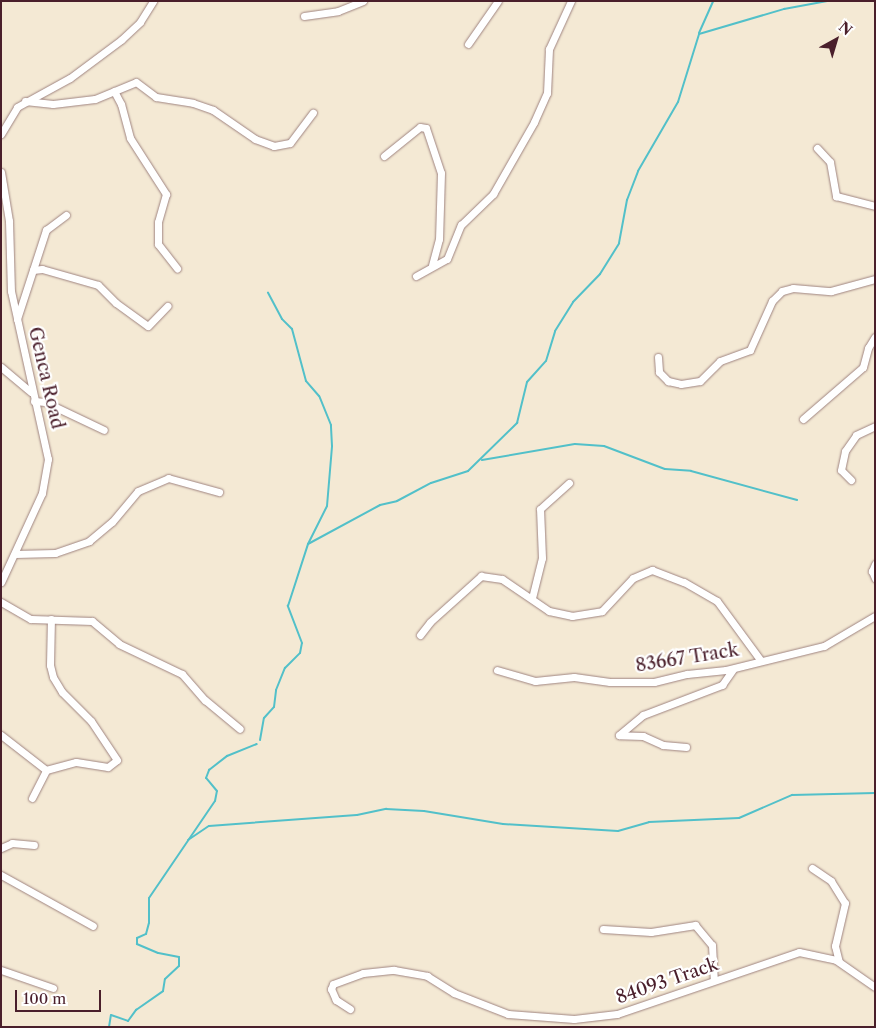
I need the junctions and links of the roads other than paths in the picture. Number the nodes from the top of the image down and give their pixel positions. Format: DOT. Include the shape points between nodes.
graph roads {
  1 [pos="153,1"];
  2 [pos="364,1"];
  3 [pos="498,1"];
  4 [pos="571,1"];
  5 [pos="304,16"];
  6 [pos="468,44"];
  7 [pos="114,91"];
  8 [pos="25,101"];
  9 [pos="313,113"];
  10 [pos="1,134"];
  11 [pos="817,148"];
  12 [pos="384,156"];
  13 [pos="1,172"];
  14 [pos="6,194"];
  15 [pos="1,205"];
  16 [pos="875,206"];
  17 [pos="66,214"];
  18 [pos="432,265"];
  19 [pos="177,268"];
  20 [pos="33,270"];
  21 [pos="416,276"];
  22 [pos="875,279"];
  23 [pos="166,306"];
  24 [pos="17,319"];
  25 [pos="875,338"];
  26 [pos="658,357"];
  27 [pos="1,367"];
  28 [pos="32,393"];
  29 [pos="34,401"];
  30 [pos="803,419"];
  31 [pos="875,426"];
  32 [pos="104,430"];
  33 [pos="851,480"];
  34 [pos="569,483"];
  35 [pos="218,492"];
  36 [pos="15,554"];
  37 [pos="875,564"];
  38 [pos="875,578"];
  39 [pos="1,582"];
  40 [pos="532,598"];
  41 [pos="1,602"];
  42 [pos="875,616"];
  43 [pos="51,619"];
  44 [pos="420,635"];
  45 [pos="761,661"];
  46 [pos="733,668"];
  47 [pos="497,670"];
  48 [pos="240,729"];
  49 [pos="1,735"];
  50 [pos="686,747"];
  51 [pos="46,770"];
  52 [pos="32,798"];
  53 [pos="34,845"];
  54 [pos="1,848"];
  55 [pos="812,868"];
  56 [pos="1,876"];
  57 [pos="93,926"];
  58 [pos="603,929"];
  59 [pos="840,962"];
  60 [pos="1,970"];
  61 [pos="714,980"];
  62 [pos="875,987"];
  63 [pos="53,988"];
  64 [pos="350,1009"];
  1 -- 8 [label="street" via="140,22 121,40 70,78"];
  2 -- 5 [label="street" via="338,12"];
  3 -- 6 [label="street"];
  4 -- 18 [label="street" via="549,48 547,92 539,113 493,194 465,218 447,259"];
  7 -- 8 [label="street" via="95,99 62,104"];
  7 -- 9 [label="street" via="130,83 138,83 156,97 213,110 255,139 274,146 290,143"];
  7 -- 19 [label="street" via="130,138 166,194 158,222 158,244"];
  8 -- 10 [label="street" via="12,113"];
  11 -- 16 [label="street" via="830,162 836,196"];
  12 -- 18 [label="street" via="420,127 426,128 441,173 439,239"];
  13 -- 14 [label="street, Genca Road"];
  14 -- 15 [label="street"];
  14 -- 24 [label="street, Genca Road" via="11,290"];
  17 -- 20 [label="street" via="46,230"];
  18 -- 21 [label="street"];
  20 -- 23 [label="street" via="47,270 98,285 116,303 148,326"];
  20 -- 24 [label="street"];
  22 -- 26 [label="street" via="831,291 782,291 772,301 750,350 720,361 700,381 668,382 659,372"];
  24 -- 28 [label="street, Genca Road"];
  25 -- 30 [label="street" via="868,348 863,367"];
  27 -- 28 [label="street"];
  28 -- 29 [label="street, Genca Road"];
  29 -- 32 [label="street" via="45,402"];
  29 -- 36 [label="street, Genca Road" via="46,444 48,471 42,493"];
  31 -- 33 [label="street" via="856,434 845,452 841,470"];
  34 -- 40 [label="street" via="540,509 542,558"];
  35 -- 36 [label="street" via="168,478 138,491 112,522 89,541 55,553"];
  36 -- 39 [label="street, Genca Road"];
  37 -- 38 [label="street" via="872,571"];
  40 -- 44 [label="street" via="502,579 481,576"];
  40 -- 45 [label="street" via="556,614 594,614 606,608 641,573 657,570 698,588 717,601"];
  41 -- 43 [label="street" via="31,619"];
  42 -- 45 [label="street, 83667 Track" via="833,642"];
  43 -- 48 [label="street" via="92,621 128,649 168,665"];
  43 -- 51 [label="street" via="50,665 53,677 62,692 91,721 117,758 108,767 72,762"];
  45 -- 46 [label="street, 83667 Track"];
  46 -- 47 [label="street, 83667 Track" via="647,682 610,682 574,677 535,681"];
  46 -- 50 [label="street" via="722,685 643,715 619,735 643,736 664,745"];
  49 -- 51 [label="street"];
  51 -- 52 [label="street"];
  53 -- 54 [label="street" via="12,843"];
  55 -- 59 [label="street" via="831,881 845,903 835,946"];
  56 -- 57 [label="street"];
  58 -- 61 [label="street" via="651,932 695,925 712,945"];
  59 -- 61 [label="street, 84093 Track" via="792,953"];
  59 -- 62 [label="street, 84093 Track"];
  60 -- 63 [label="street"];
  61 -- 64 [label="street, 84093 Track" via="625,1012 574,1019 508,1014 454,993 426,976 406,971 374,971 335,982 331,989 338,1004"];
}
